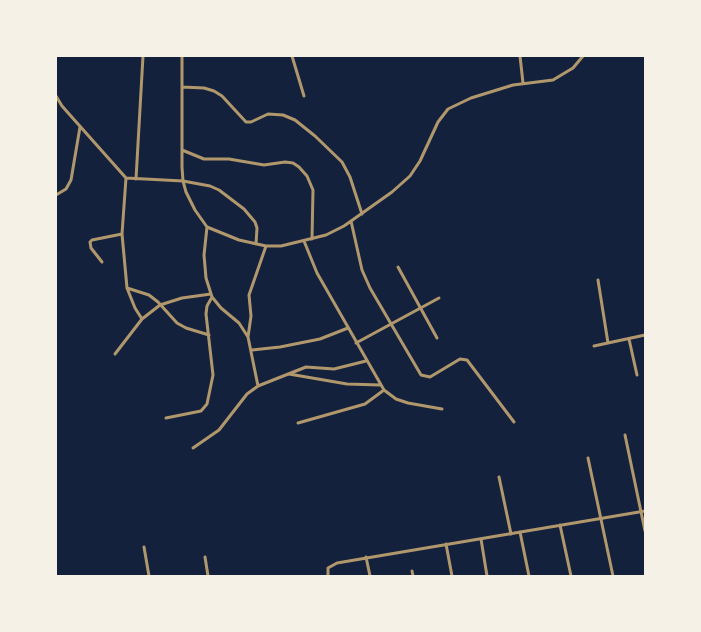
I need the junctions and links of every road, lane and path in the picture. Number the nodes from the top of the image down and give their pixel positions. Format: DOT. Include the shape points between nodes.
graph roads {
  1 [pos="143,56"];
  2 [pos="182,56"];
  3 [pos="292,56"];
  4 [pos="520,56"];
  5 [pos="583,56"];
  6 [pos="523,82"];
  7 [pos="182,87"];
  8 [pos="56,96"];
  9 [pos="304,96"];
  10 [pos="80,126"];
  11 [pos="182,150"];
  12 [pos="126,178"];
  13 [pos="136,179"];
  14 [pos="183,181"];
  15 [pos="56,196"];
  16 [pos="362,214"];
  17 [pos="351,221"];
  18 [pos="206,226"];
  19 [pos="122,234"];
  20 [pos="312,239"];
  21 [pos="304,241"];
  22 [pos="256,244"];
  23 [pos="266,246"];
  24 [pos="102,262"];
  25 [pos="398,267"];
  26 [pos="598,280"];
  27 [pos="127,288"];
  28 [pos="212,295"];
  29 [pos="439,298"];
  30 [pos="160,305"];
  31 [pos="420,308"];
  32 [pos="142,319"];
  33 [pos="390,324"];
  34 [pos="348,328"];
  35 [pos="208,335"];
  36 [pos="645,335"];
  37 [pos="248,337"];
  38 [pos="438,338"];
  39 [pos="629,339"];
  40 [pos="356,343"];
  41 [pos="608,343"];
  42 [pos="594,346"];
  43 [pos="252,350"];
  44 [pos="115,354"];
  45 [pos="366,361"];
  46 [pos="289,374"];
  47 [pos="637,375"];
  48 [pos="380,385"];
  49 [pos="258,386"];
  50 [pos="384,390"];
  51 [pos="442,409"];
  52 [pos="166,418"];
  53 [pos="514,422"];
  54 [pos="298,423"];
  55 [pos="625,436"];
  56 [pos="193,448"];
  57 [pos="588,458"];
  58 [pos="500,477"];
  59 [pos="643,511"];
  60 [pos="602,518"];
  61 [pos="560,525"];
  62 [pos="645,531"];
  63 [pos="520,532"];
  64 [pos="511,534"];
  65 [pos="480,539"];
  66 [pos="446,544"];
  67 [pos="144,547"];
  68 [pos="205,557"];
  69 [pos="366,557"];
  70 [pos="412,571"];
  71 [pos="149,576"];
  72 [pos="208,576"];
  73 [pos="328,576"];
  74 [pos="370,576"];
  75 [pos="413,576"];
  76 [pos="452,576"];
  77 [pos="487,576"];
  78 [pos="524,576"];
  79 [pos="529,576"];
  80 [pos="571,576"];
  81 [pos="613,576"];
  1 -- 13 [label="street"];
  2 -- 7 [label="street"];
  3 -- 9 [label="street"];
  4 -- 6 [label="street"];
  5 -- 6 [label="street" via="573,68 553,80"];
  6 -- 16 [label="street" via="471,98 448,109 438,122 410,176"];
  7 -- 11 [label="street"];
  7 -- 16 [label="street" via="214,91 246,122 268,114 283,115 295,120 342,162 350,177"];
  8 -- 10 [label="street"];
  10 -- 12 [label="street"];
  10 -- 15 [label="street" via="70,180 66,189"];
  11 -- 14 [label="street"];
  11 -- 20 [label="street" via="204,159 229,159 254,164 293,163 307,176 313,190"];
  12 -- 13 [label="street"];
  12 -- 19 [label="street"];
  13 -- 14 [label="street"];
  14 -- 18 [label="street" via="195,210"];
  14 -- 22 [label="street" via="215,188 244,209 255,222"];
  16 -- 17 [label="street"];
  17 -- 20 [label="street" via="326,235"];
  17 -- 33 [label="street" via="362,270"];
  18 -- 22 [label="street"];
  18 -- 28 [label="street" via="204,255 206,278"];
  19 -- 24 [label="street" via="90,242 91,248"];
  19 -- 27 [label="street"];
  20 -- 21 [label="street"];
  21 -- 23 [label="street"];
  21 -- 34 [label="street" via="317,273"];
  22 -- 23 [label="street"];
  23 -- 37 [label="street" via="249,296"];
  25 -- 31 [label="street"];
  26 -- 41 [label="street"];
  27 -- 30 [label="street" via="149,295"];
  27 -- 32 [label="street"];
  28 -- 30 [label="street" via="182,298"];
  28 -- 35 [label="street" via="207,306"];
  28 -- 37 [label="street" via="221,308 239,323"];
  29 -- 31 [label="street"];
  30 -- 32 [label="street"];
  30 -- 35 [label="street" via="177,323"];
  31 -- 33 [label="street"];
  31 -- 38 [label="street"];
  32 -- 44 [label="street"];
  33 -- 40 [label="street"];
  33 -- 53 [label="street" via="420,375 430,377 460,359 467,360"];
  34 -- 40 [label="street"];
  34 -- 43 [label="street" via="320,339"];
  35 -- 52 [label="street" via="213,375 207,404 201,411"];
  36 -- 39 [label="street"];
  37 -- 43 [label="street"];
  39 -- 41 [label="street"];
  39 -- 47 [label="street"];
  40 -- 45 [label="street"];
  41 -- 42 [label="street"];
  43 -- 49 [label="street"];
  45 -- 46 [label="street" via="334,368 306,367"];
  45 -- 48 [label="street"];
  46 -- 48 [label="street" via="347,384"];
  46 -- 49 [label="street"];
  48 -- 50 [label="street"];
  49 -- 56 [label="street" via="247,394 219,430"];
  50 -- 51 [label="street" via="408,404"];
  50 -- 54 [label="street" via="365,404"];
  55 -- 59 [label="street"];
  57 -- 60 [label="street"];
  58 -- 64 [label="street"];
  59 -- 60 [label="street"];
  59 -- 62 [label="street"];
  60 -- 61 [label="street"];
  60 -- 81 [label="street"];
  61 -- 63 [label="street"];
  61 -- 80 [label="street"];
  63 -- 64 [label="street"];
  63 -- 79 [label="street"];
  64 -- 65 [label="street"];
  65 -- 66 [label="street"];
  65 -- 77 [label="street"];
  66 -- 69 [label="street"];
  66 -- 76 [label="street"];
  67 -- 71 [label="street"];
  68 -- 72 [label="street"];
  69 -- 73 [label="street" via="331,565 328,568"];
  69 -- 74 [label="street"];
  70 -- 75 [label="street"];
  78 -- 79 [label="street"];
}
